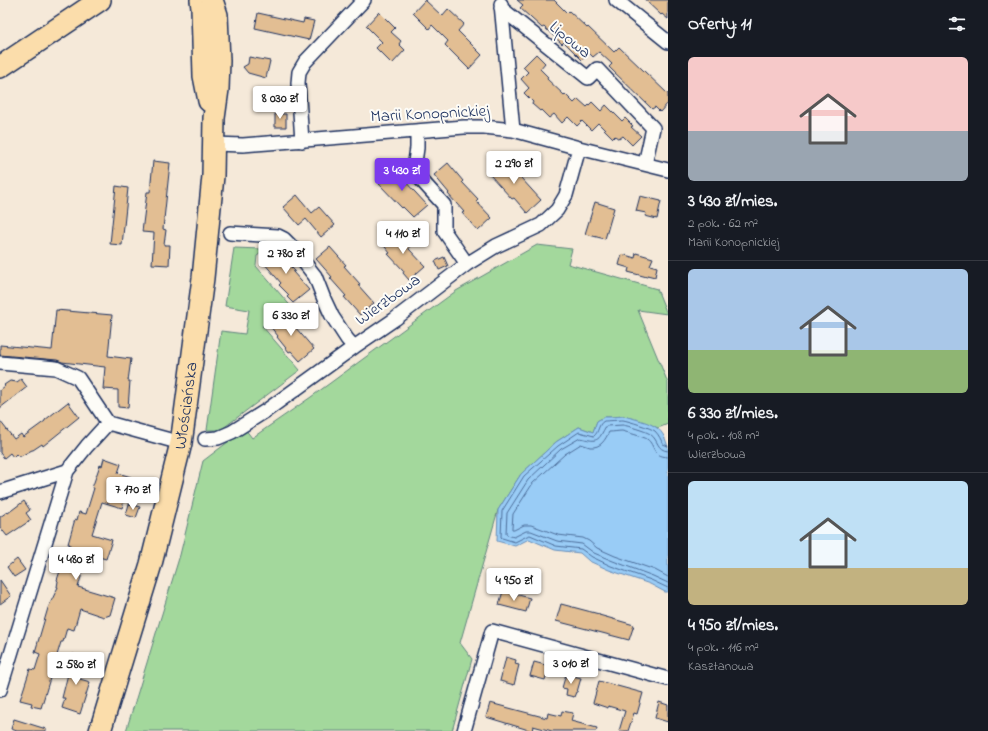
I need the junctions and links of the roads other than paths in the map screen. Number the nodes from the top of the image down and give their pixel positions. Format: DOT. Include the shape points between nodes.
graph roads {
  1 [pos="78,0"];
  2 [pos="100,0"];
  3 [pos="190,0"];
  4 [pos="364,0"];
  5 [pos="616,0"];
  6 [pos="501,4"];
  7 [pos="210,7"];
  8 [pos="668,42"];
  9 [pos="0,51"];
  10 [pos="0,67"];
  11 [pos="513,130"];
  12 [pos="417,131"];
  13 [pos="302,141"];
  14 [pos="214,144"];
  15 [pos="579,148"];
  16 [pos="645,164"];
  17 [pos="668,170"];
  18 [pos="230,233"];
  19 [pos="467,264"];
  20 [pos="354,347"];
  21 [pos="0,363"];
  22 [pos="108,423"];
  23 [pos="205,439"];
  24 [pos="181,443"];
  25 [pos="67,471"];
  26 [pos="0,492"];
  27 [pos="668,679"];
  28 [pos="0,690"];
  29 [pos="468,730"];
  30 [pos="100,731"];
  1 -- 9 [label="main road"];
  2 -- 10 [label="main road"];
  3 -- 7 [label="main road"];
  4 -- 13 [label="street" via="305,62 299,72"];
  5 -- 8 [label="street"];
  6 -- 11 [label="street"];
  6 -- 16 [label="street, Lipowa" via="588,78 597,69 654,128"];
  7 -- 14 [label="main road, Włościańska" via="204,76 214,118"];
  11 -- 12 [label="street, Marii Konopnickiej" via="464,127"];
  11 -- 15 [label="street, Marii Konopnickiej"];
  12 -- 13 [label="street, Marii Konopnickiej"];
  12 -- 19 [label="street" via="414,172 444,205 444,231"];
  13 -- 14 [label="street, Marii Konopnickiej"];
  14 -- 24 [label="main road, Włościańska" via="203,278"];
  15 -- 16 [label="street, Marii Konopnickiej"];
  15 -- 19 [label="street, Wierzbowa" via="566,195 557,210 541,225 496,246"];
  16 -- 17 [label="street, Marii Konopnickiej"];
  18 -- 20 [label="street" via="278,236 284,239 315,276 332,316"];
  19 -- 20 [label="street, Wierzbowa"];
  20 -- 23 [label="street, Wierzbowa" via="232,432 218,438"];
  21 -- 22 [label="street" via="56,368 78,378"];
  22 -- 24 [label="street"];
  22 -- 25 [label="street"];
  24 -- 30 [label="main road, Włościańska" via="151,564"];
  25 -- 26 [label="street"];
  25 -- 28 [label="street"];
  27 -- 29 [label="street" via="492,631"];
}
